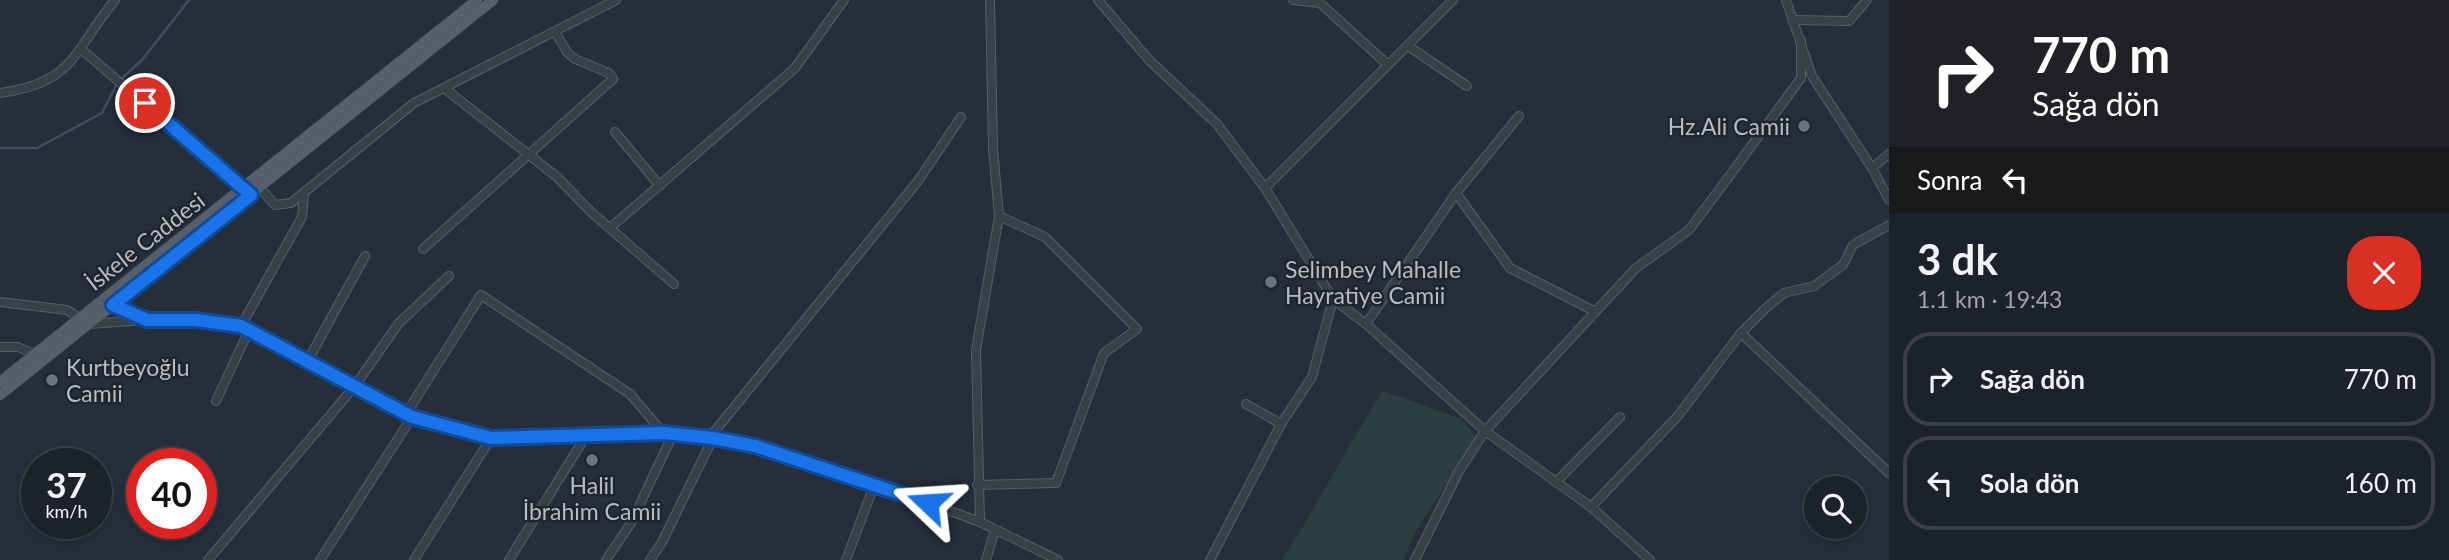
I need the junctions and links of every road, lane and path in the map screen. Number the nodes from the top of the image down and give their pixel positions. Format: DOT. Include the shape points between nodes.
graph roads {
  1 [pos="115,0"];
  2 [pos="477,0"];
  3 [pos="493,0"];
  4 [pos="616,0"];
  5 [pos="844,0"];
  6 [pos="990,0"];
  7 [pos="1098,0"];
  8 [pos="1293,0"];
  9 [pos="1453,0"];
  10 [pos="1786,0"];
  11 [pos="1867,0"];
  12 [pos="1792,20"];
  13 [pos="555,32"];
  14 [pos="1801,40"];
  15 [pos="1408,46"];
  16 [pos="81,49"];
  17 [pos="1387,64"];
  18 [pos="1467,86"];
  19 [pos="444,88"];
  20 [pos="0,93"];
  21 [pos="1519,116"];
  22 [pos="961,117"];
  23 [pos="615,132"];
  24 [pos="529,153"];
  25 [pos="1889,154"];
  26 [pos="1872,168"];
  27 [pos="660,186"];
  28 [pos="260,188"];
  29 [pos="1265,188"];
  30 [pos="247,191"];
  31 [pos="1456,193"];
  32 [pos="304,195"];
  33 [pos="1889,200"];
  34 [pos="999,216"];
  35 [pos="1889,225"];
  36 [pos="610,228"];
  37 [pos="423,249"];
  38 [pos="365,256"];
  39 [pos="449,276"];
  40 [pos="674,284"];
  41 [pos="1333,299"];
  42 [pos="0,302"];
  43 [pos="113,305"];
  44 [pos="1594,311"];
  45 [pos="79,318"];
  46 [pos="147,320"];
  47 [pos="89,324"];
  48 [pos="1367,324"];
  49 [pos="245,328"];
  50 [pos="1741,333"];
  51 [pos="0,347"];
  52 [pos="34,354"];
  53 [pos="307,362"];
  54 [pos="0,382"];
  55 [pos="354,387"];
  56 [pos="0,395"];
  57 [pos="216,401"];
  58 [pos="1246,404"];
  59 [pos="409,416"];
  60 [pos="1620,417"];
  61 [pos="1281,424"];
  62 [pos="1485,431"];
  63 [pos="587,434"];
  64 [pos="669,434"];
  65 [pos="491,438"];
  66 [pos="711,438"];
  67 [pos="1889,473"];
  68 [pos="1556,482"];
  69 [pos="875,484"];
  70 [pos="977,485"];
  71 [pos="1591,507"];
  72 [pos="980,522"];
  73 [pos="995,530"];
  74 [pos="210,560"];
  75 [pos="320,560"];
  76 [pos="414,560"];
  77 [pos="509,560"];
  78 [pos="606,560"];
  79 [pos="650,560"];
  80 [pos="846,560"];
  81 [pos="986,560"];
  82 [pos="1058,560"];
  83 [pos="1210,560"];
  84 [pos="1415,560"];
  85 [pos="1650,560"];
  1 -- 16 [label="street"];
  2 -- 30 [label="main road, İskele Caddesi"];
  3 -- 28 [label="main road"];
  4 -- 13 [label="street"];
  5 -- 27 [label="street" via="795,68"];
  6 -- 34 [label="street"];
  7 -- 29 [label="street" via="1149,60 1217,124"];
  8 -- 17 [label="street" via="1320,3"];
  9 -- 15 [label="street"];
  10 -- 12 [label="street"];
  11 -- 12 [label="street" via="1849,21"];
  12 -- 14 [label="street"];
  13 -- 19 [label="street"];
  13 -- 24 [label="street" via="567,52 613,79"];
  14 -- 26 [label="street" via="1812,76"];
  14 -- 44 [label="street" via="1801,78 1697,220 1636,268"];
  15 -- 17 [label="street"];
  15 -- 18 [label="street"];
  16 -- 20 [label="street" via="46,83"];
  16 -- 30 [label="street"];
  17 -- 29 [label="street"];
  19 -- 24 [label="street"];
  19 -- 32 [label="street" via="397,116"];
  21 -- 31 [label="street"];
  22 -- 66 [label="street" via="918,181"];
  23 -- 27 [label="street"];
  24 -- 36 [label="street"];
  24 -- 37 [label="street"];
  25 -- 26 [label="street"];
  26 -- 33 [label="street"];
  27 -- 36 [label="street"];
  28 -- 30 [label="main road"];
  28 -- 32 [label="street" via="275,205"];
  29 -- 41 [label="street"];
  30 -- 43 [label="main road"];
  30 -- 45 [label="main road, İskele Caddesi"];
  31 -- 44 [label="street" via="1510,268"];
  31 -- 48 [label="street"];
  32 -- 49 [label="street" via="302,217"];
  34 -- 70 [label="street" via="976,350"];
  34 -- 70 [label="street" via="1045,237 1137,329 1104,353 1056,483"];
  35 -- 50 [label="street" via="1853,245 1843,265 1814,286 1784,293"];
  36 -- 40 [label="street"];
  38 -- 53 [label="street"];
  39 -- 55 [label="street" via="399,323"];
  41 -- 48 [label="street"];
  41 -- 61 [label="street" via="1312,377"];
  42 -- 45 [label="street" via="67,310"];
  43 -- 46 [label="street"];
  43 -- 47 [label="main road"];
  44 -- 62 [label="street"];
  45 -- 52 [label="main road, İskele Caddesi"];
  46 -- 47 [label="street"];
  46 -- 49 [label="street" via="196,320"];
  47 -- 56 [label="main road"];
  48 -- 62 [label="street"];
  49 -- 53 [label="street"];
  49 -- 57 [label="street"];
  50 -- 67 [label="street"];
  50 -- 71 [label="street" via="1677,417"];
  51 -- 52 [label="street" via="18,347"];
  52 -- 54 [label="main road, İskele Caddesi"];
  53 -- 55 [label="street"];
  55 -- 59 [label="street"];
  55 -- 74 [label="street"];
  58 -- 61 [label="street"];
  59 -- 64 [label="street" via="481,295 630,394"];
  59 -- 65 [label="street"];
  59 -- 75 [label="street"];
  60 -- 68 [label="street"];
  61 -- 83 [label="street"];
  62 -- 68 [label="street"];
  62 -- 84 [label="street" via="1459,471"];
  63 -- 64 [label="street"];
  63 -- 65 [label="street"];
  63 -- 77 [label="street"];
  64 -- 66 [label="street"];
  64 -- 78 [label="street" via="631,523"];
  65 -- 76 [label="street"];
  66 -- 69 [label="street" via="755,446"];
  66 -- 79 [label="street" via="663,542"];
  68 -- 71 [label="street"];
  69 -- 72 [label="street"];
  69 -- 80 [label="street"];
  70 -- 72 [label="street"];
  71 -- 85 [label="street"];
  72 -- 73 [label="street"];
  73 -- 81 [label="street"];
  73 -- 82 [label="street"];
}
